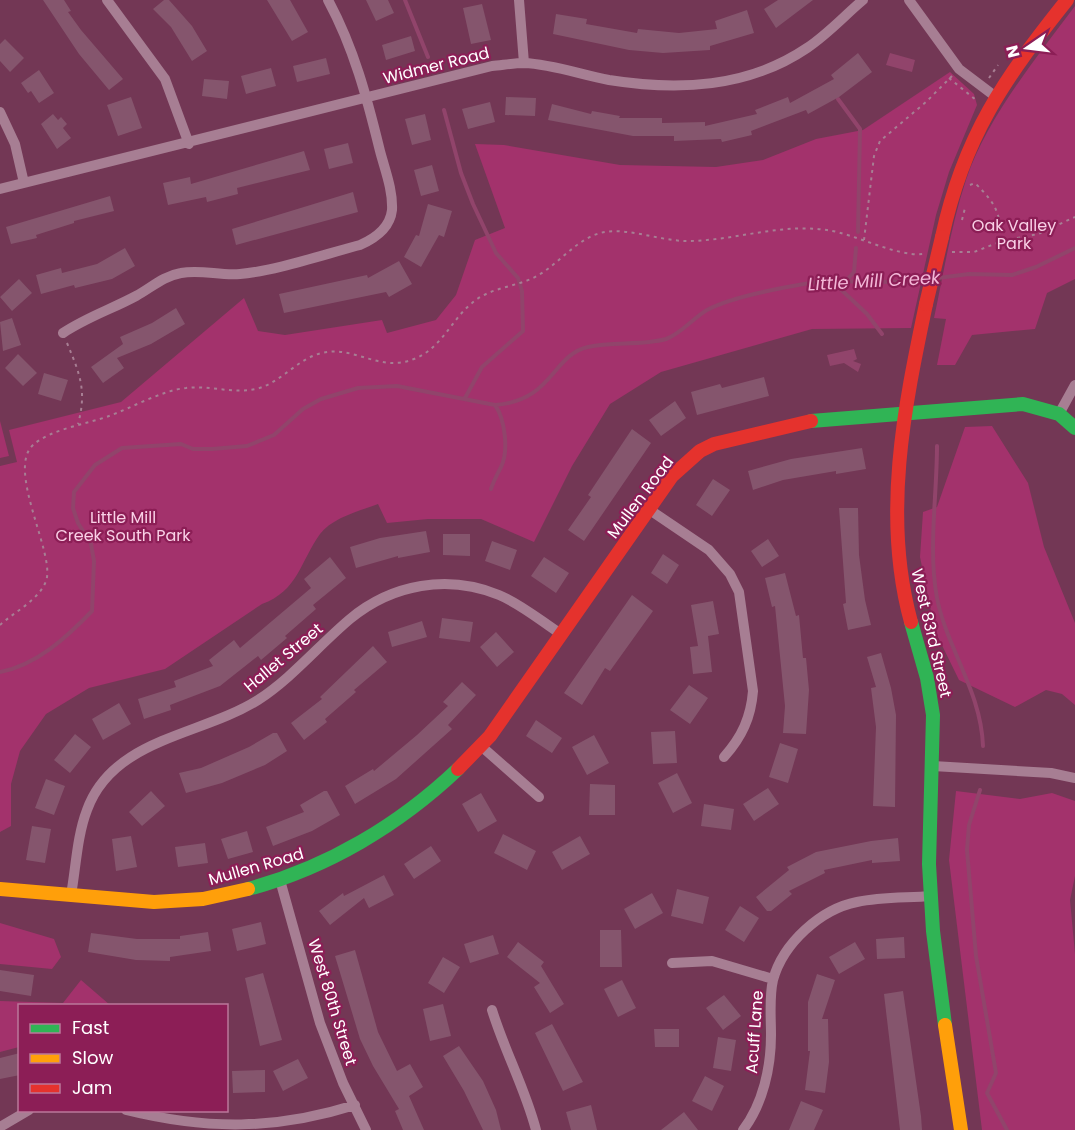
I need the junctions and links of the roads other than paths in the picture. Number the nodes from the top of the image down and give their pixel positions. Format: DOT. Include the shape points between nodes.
graph roads {
  1 [pos="107,0"];
  2 [pos="328,0"];
  3 [pos="519,0"];
  4 [pos="863,0"];
  5 [pos="909,0"];
  6 [pos="1067,0"];
  7 [pos="525,63"];
  8 [pos="996,97"];
  9 [pos="367,98"];
  10 [pos="0,112"];
  11 [pos="189,144"];
  12 [pos="24,183"];
  13 [pos="0,189"];
  14 [pos="63,333"];
  15 [pos="1075,385"];
  16 [pos="904,411"];
  17 [pos="1059,414"];
  18 [pos="1075,428"];
  19 [pos="650,510"];
  20 [pos="561,634"];
  21 [pos="481,746"];
  22 [pos="724,757"];
  23 [pos="933,766"];
  24 [pos="1075,778"];
  25 [pos="539,797"];
  26 [pos="280,880"];
  27 [pos="0,889"];
  28 [pos="71,895"];
  29 [pos="931,896"];
  30 [pos="672,963"];
  31 [pos="773,979"];
  32 [pos="492,1010"];
  33 [pos="355,1105"];
  34 [pos="25,1112"];
  35 [pos="134,1112"];
  36 [pos="0,1126"];
  37 [pos="366,1130"];
  38 [pos="536,1130"];
  39 [pos="743,1130"];
  40 [pos="961,1130"];
  1 -- 11 [label="street" via="165,79"];
  2 -- 9 [label="street" via="346,36"];
  3 -- 7 [label="street"];
  4 -- 7 [label="street, Widmer Road" via="807,48 747,77 719,83 655,85"];
  5 -- 8 [label="street" via="959,69"];
  6 -- 8 [label="street, West 83rd Street"];
  7 -- 9 [label="street, Widmer Road" via="492,66"];
  8 -- 16 [label="street, West 83rd Street, bridge" via="952,190"];
  9 -- 11 [label="street, Widmer Road"];
  9 -- 14 [label="street" via="392,211 386,227 373,240 240,274 180,273"];
  10 -- 12 [label="street" via="15,144"];
  11 -- 12 [label="street, Widmer Road"];
  12 -- 13 [label="street, Widmer Road"];
  15 -- 17 [label="street"];
  16 -- 17 [label="street, Mullen Road" via="1016,404"];
  16 -- 19 [label="street, Mullen Road" via="802,422 714,444 683,464"];
  16 -- 23 [label="street, West 83rd Street" via="897,487 900,570 933,711"];
  17 -- 18 [label="street, Mullen Road"];
  19 -- 20 [label="street, Mullen Road"];
  19 -- 22 [label="street" via="719,560 739,592 752,707 741,736"];
  20 -- 21 [label="street, Mullen Road"];
  20 -- 28 [label="street, Hallet Street" via="512,602 475,588 429,585 385,597 349,620 259,699 228,717 150,746 119,765 104,780 87,810"];
  21 -- 25 [label="street"];
  21 -- 26 [label="street, Mullen Road" via="431,795 395,822 356,846"];
  23 -- 24 [label="street"];
  23 -- 29 [label="street, West 83rd Street"];
  26 -- 28 [label="street, Mullen Road" via="237,892 166,901"];
  26 -- 33 [label="street, West 80th Street" via="320,1023"];
  27 -- 28 [label="street, Mullen Road"];
  29 -- 31 [label="street, Acuff Lane" via="857,902 832,911 798,938"];
  29 -- 40 [label="street, West 83rd Street"];
  30 -- 31 [label="street" via="712,962"];
  31 -- 39 [label="street, Acuff Lane" via="771,1054 766,1082"];
  32 -- 38 [label="street"];
  33 -- 35 [label="street" via="305,1122 232,1130 196,1127"];
  33 -- 37 [label="street, West 80th Street"];
  34 -- 36 [label="street"];
}
